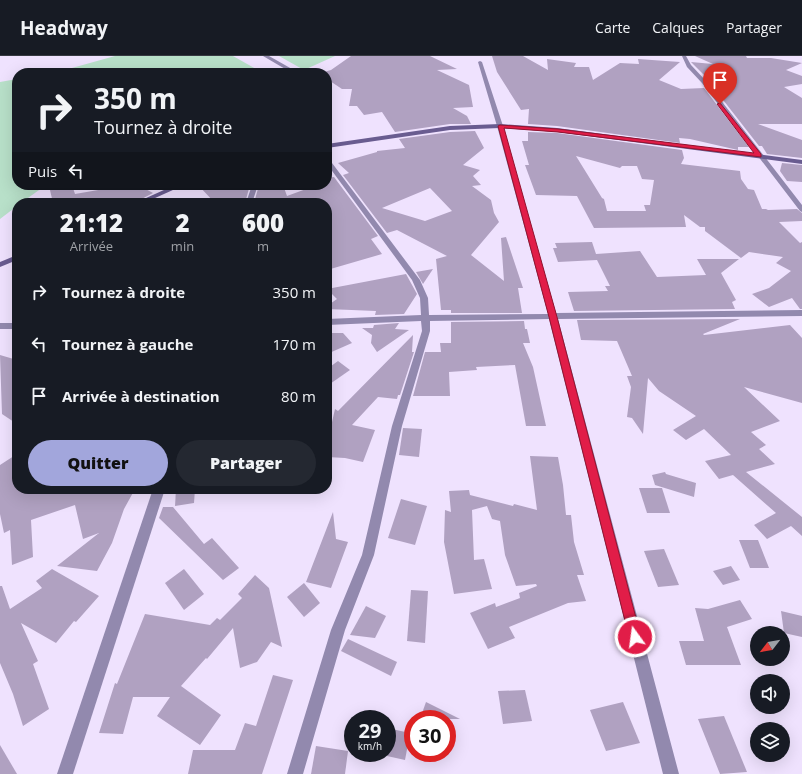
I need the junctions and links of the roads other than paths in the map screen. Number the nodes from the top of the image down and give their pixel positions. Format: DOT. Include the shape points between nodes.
graph roads {
  1 [pos="266,56"];
  2 [pos="684,56"];
  3 [pos="480,62"];
  4 [pos="287,68"];
  5 [pos="500,126"];
  6 [pos="332,144"];
  7 [pos="759,156"];
  8 [pos="802,162"];
  9 [pos="332,167"];
  10 [pos="170,190"];
  11 [pos="150,198"];
  12 [pos="802,210"];
  13 [pos="12,259"];
  14 [pos="0,265"];
  15 [pos="802,313"];
  16 [pos="553,317"];
  17 [pos="426,318"];
  18 [pos="332,322"];
  19 [pos="0,326"];
  20 [pos="12,326"];
  21 [pos="157,494"];
  22 [pos="65,774"];
  23 [pos="295,774"];
  24 [pos="671,774"];
  1 -- 4 [label="street"];
  2 -- 7 [label="street"];
  3 -- 5 [label="street"];
  5 -- 6 [label="street" via="450,128"];
  5 -- 7 [label="street" via="558,130"];
  5 -- 16 [label="street"];
  7 -- 8 [label="street"];
  7 -- 12 [label="street"];
  9 -- 17 [label="street" via="416,280 424,298"];
  10 -- 11 [label="street"];
  13 -- 14 [label="street"];
  15 -- 16 [label="street"];
  16 -- 17 [label="street"];
  16 -- 24 [label="street"];
  17 -- 18 [label="street"];
  17 -- 23 [label="street" via="426,331 397,426 368,555 338,630"];
  19 -- 20 [label="street"];
  21 -- 22 [label="street"];
}
